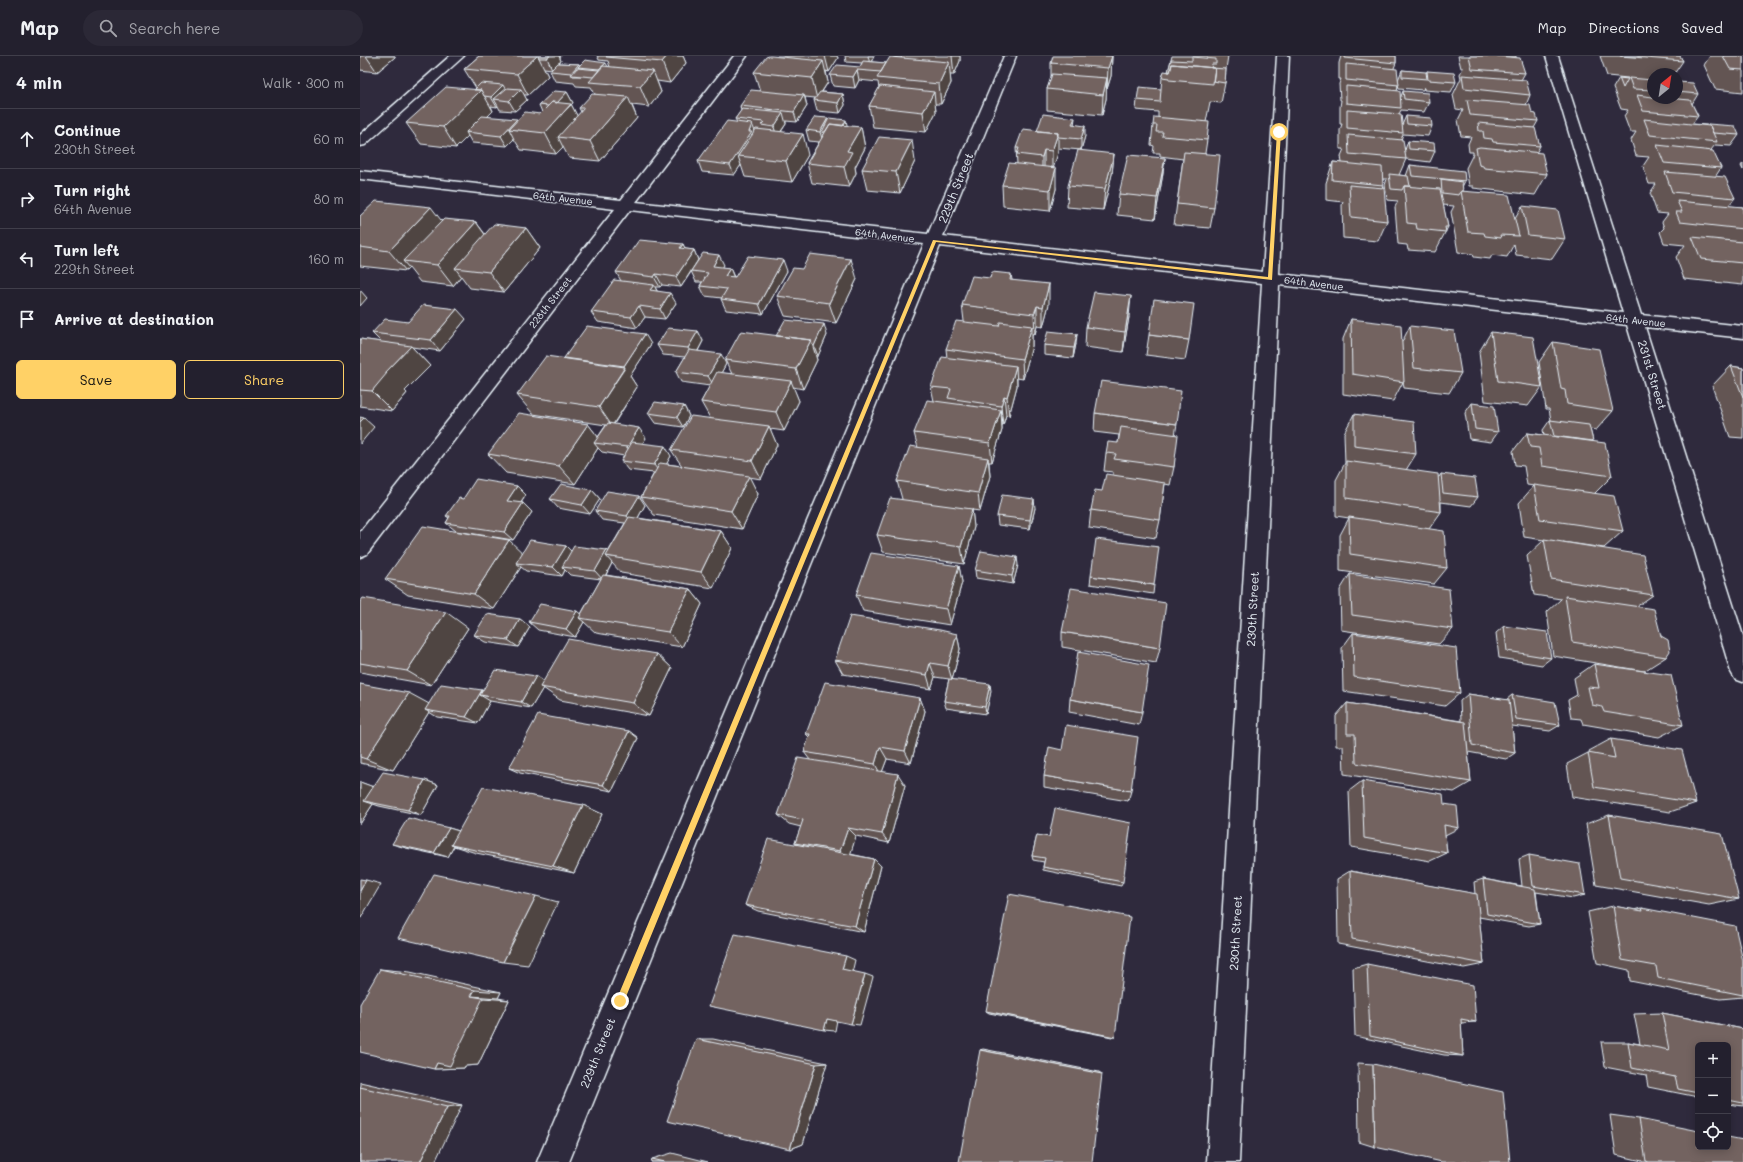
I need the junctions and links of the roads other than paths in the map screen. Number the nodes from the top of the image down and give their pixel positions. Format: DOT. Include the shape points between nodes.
graph roads {
  1 [pos="458,56"];
  2 [pos="741,56"];
  3 [pos="1010,56"];
  4 [pos="1283,56"];
  5 [pos="1552,56"];
  6 [pos="360,142"];
  7 [pos="360,176"];
  8 [pos="626,205"];
  9 [pos="935,241"];
  10 [pos="1271,278"];
  11 [pos="1634,320"];
  12 [pos="1743,332"];
  13 [pos="360,548"];
  14 [pos="1743,672"];
  15 [pos="553,1162"];
  16 [pos="1223,1162"];
  1 -- 6 [label="street"];
  2 -- 8 [label="street, 228th Street"];
  3 -- 9 [label="street, 229th Street"];
  4 -- 10 [label="street, 230th Street"];
  5 -- 11 [label="street, 231st Street"];
  7 -- 8 [label="street, 64th Avenue"];
  8 -- 9 [label="street, 64th Avenue"];
  8 -- 13 [label="street, 228th Street"];
  9 -- 10 [label="street, 64th Avenue"];
  9 -- 15 [label="street, 229th Street"];
  10 -- 11 [label="street, 64th Avenue"];
  10 -- 16 [label="street, 230th Street"];
  11 -- 12 [label="street, 64th Avenue"];
  11 -- 14 [label="street, 231st Street"];
}
